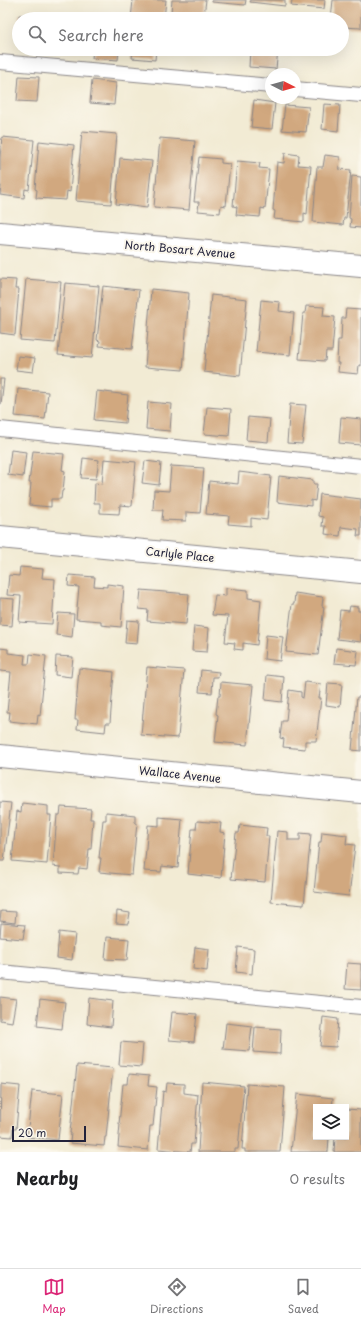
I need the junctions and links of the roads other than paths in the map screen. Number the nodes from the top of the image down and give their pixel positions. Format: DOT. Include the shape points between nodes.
graph roads {
  1 [pos="0,62"];
  2 [pos="265,85"];
  3 [pos="301,90"];
  4 [pos="361,95"];
  5 [pos="0,233"];
  6 [pos="361,266"];
  7 [pos="0,430"];
  8 [pos="361,466"];
  9 [pos="0,537"];
  10 [pos="361,572"];
  11 [pos="0,756"];
  12 [pos="361,792"];
  13 [pos="0,972"];
  14 [pos="361,1008"];
  1 -- 2 [label="lane"];
  3 -- 4 [label="lane"];
  5 -- 6 [label="street, North Bosart Avenue"];
  7 -- 8 [label="lane"];
  9 -- 10 [label="street, Carlyle Place"];
  11 -- 12 [label="street, Wallace Avenue"];
  13 -- 14 [label="lane"];
}
